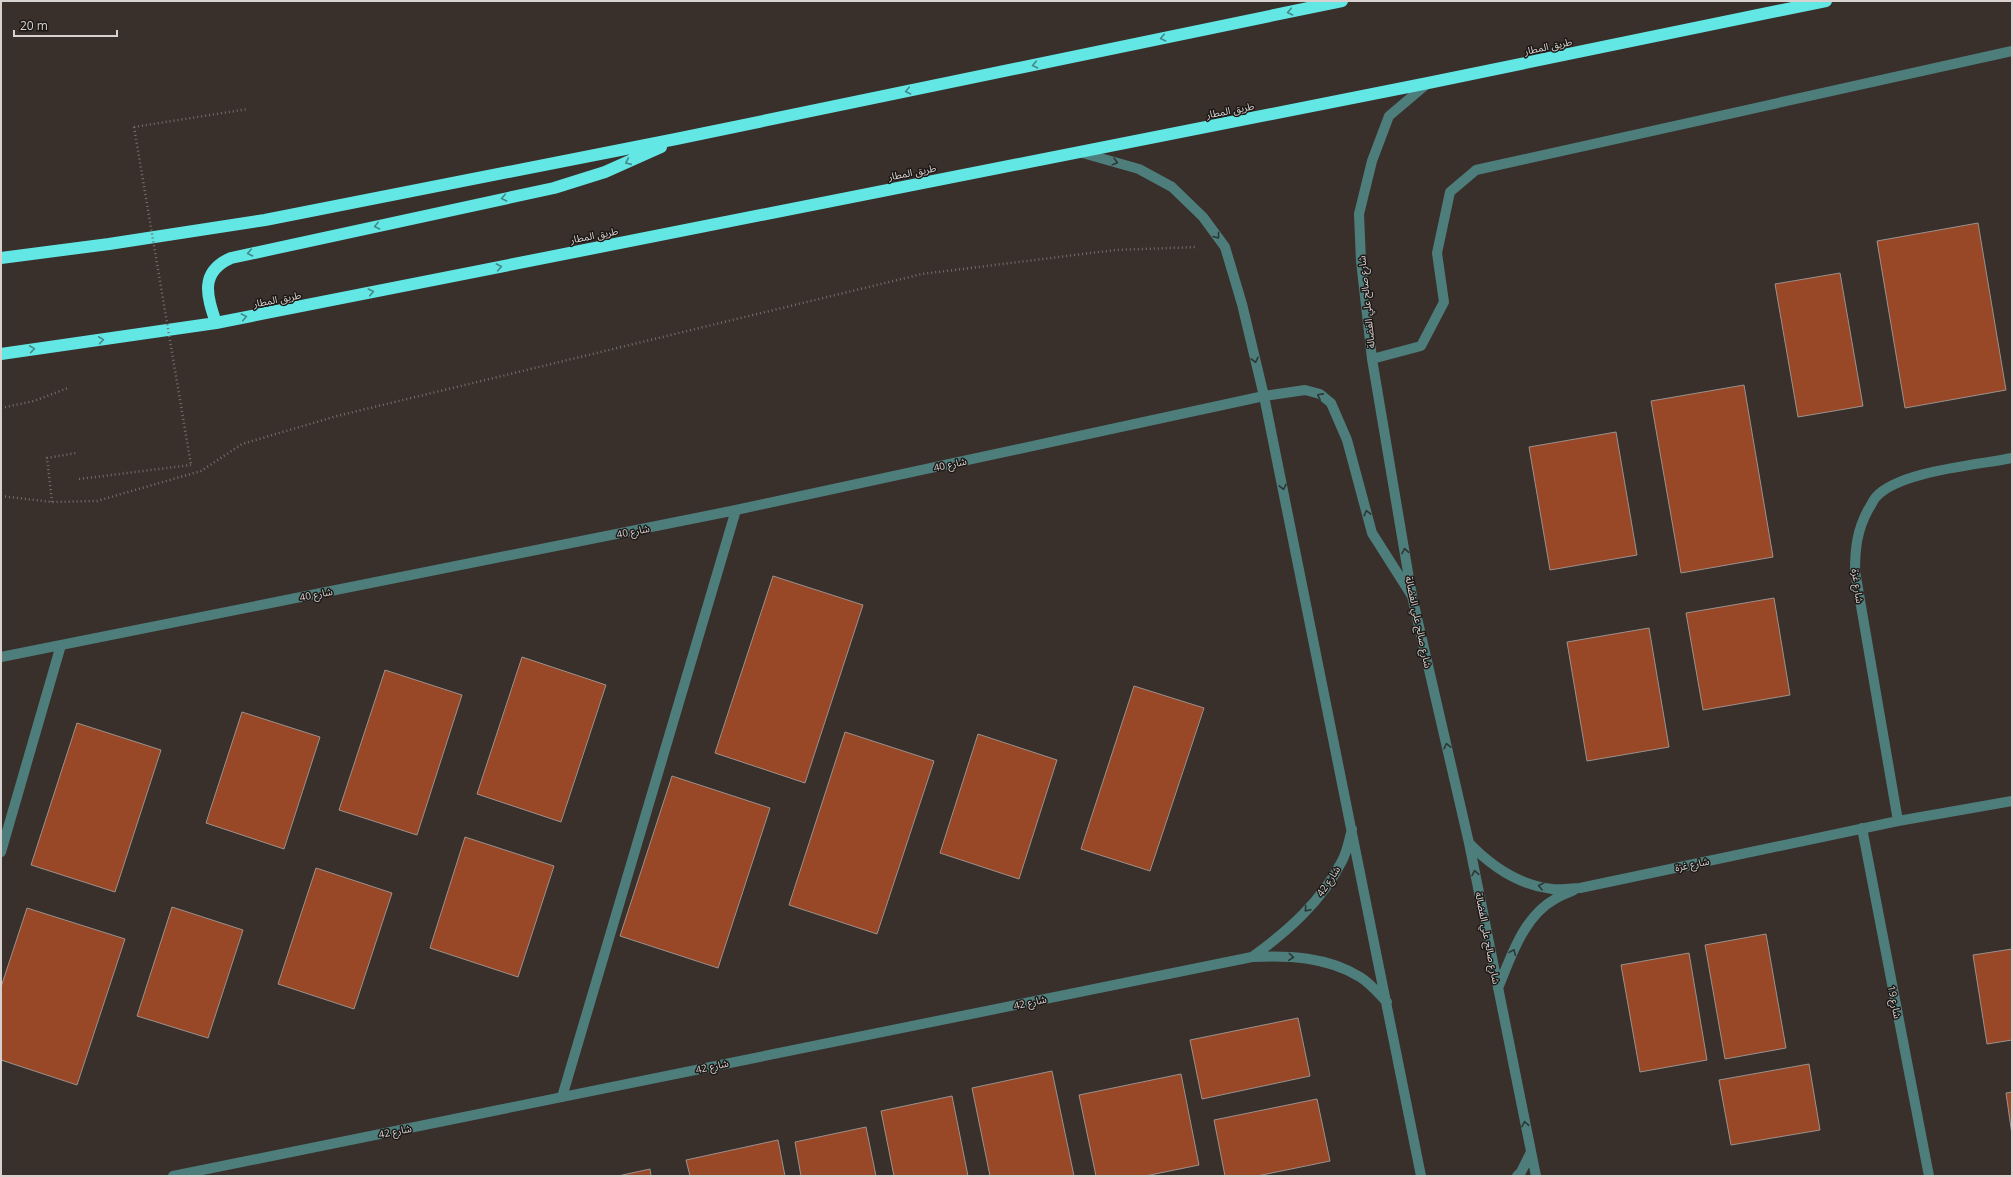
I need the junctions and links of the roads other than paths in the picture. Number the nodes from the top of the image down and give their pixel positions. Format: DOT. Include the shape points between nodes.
graph roads {
  1 [pos="1342,1"];
  2 [pos="1826,1"];
  3 [pos="2012,51"];
  4 [pos="1428,83"];
  5 [pos="676,139"];
  6 [pos="1077,152"];
  7 [pos="1,258"];
  8 [pos="216,323"];
  9 [pos="1,354"];
  10 [pos="1372,359"];
  11 [pos="1264,396"];
  12 [pos="2012,458"];
  13 [pos="736,510"];
  14 [pos="1412,596"];
  15 [pos="61,645"];
  16 [pos="1,657"];
  17 [pos="2012,801"];
  18 [pos="1898,821"];
  19 [pos="1352,827"];
  20 [pos="1862,828"];
  21 [pos="1469,843"];
  22 [pos="1,852"];
  23 [pos="1580,888"];
  24 [pos="1252,957"];
  25 [pos="1498,988"];
  26 [pos="1387,1002"];
  27 [pos="562,1097"];
  28 [pos="1531,1152"];
  29 [pos="221,1171"];
  30 [pos="173,1176"];
  31 [pos="1421,1176"];
  32 [pos="1517,1176"];
  33 [pos="1536,1176"];
  34 [pos="1929,1176"];
  1 -- 5 [label="highway, one-way"];
  2 -- 4 [label="highway, طريق المطار"];
  3 -- 10 [label="street" via="1476,170 1450,192 1437,253 1444,302 1421,346"];
  4 -- 6 [label="highway, طريق المطار"];
  4 -- 10 [label="street, شارع صالح علي الفضالة" via="1389,116 1372,161 1359,214 1360,261"];
  5 -- 7 [label="highway" via="265,220"];
  5 -- 8 [label="highway, one-way" via="606,172 554,188 230,258 218,265 209,277 209,298"];
  8 -- 6 [label="highway, طريق المطار, one-way"];
  6 -- 11 [label="street, one-way" via="1138,169 1172,187 1203,217 1225,247 1242,304"];
  9 -- 8 [label="highway, طريق المطار, one-way"];
  14 -- 10 [label="street, شارع صالح علي الفضالة, one-way"];
  11 -- 13 [label="street, شارع 40"];
  14 -- 11 [label="street, شارع 40, one-way" via="1372,533 1347,440 1332,403 1320,394 1305,390"];
  11 -- 19 [label="street, one-way"];
  12 -- 18 [label="street, شارع غزة" via="1914,476 1891,486 1876,497 1862,522 1855,546 1855,571"];
  13 -- 15 [label="street, شارع 40"];
  13 -- 27 [label="street"];
  21 -- 14 [label="street, شارع صالح علي الفضالة, one-way"];
  15 -- 16 [label="street, شارع 40"];
  15 -- 22 [label="street"];
  17 -- 18 [label="street, شارع غزة"];
  18 -- 20 [label="street, شارع غزة"];
  19 -- 24 [label="street, شارع 42, one-way" via="1342,860 1326,888 1298,920"];
  19 -- 26 [label="street"];
  20 -- 23 [label="street, شارع غزة"];
  20 -- 34 [label="street, شارع 19"];
  23 -- 21 [label="street, شارع غزة, one-way" via="1553,889 1524,882 1499,870"];
  25 -- 21 [label="street, شارع صالح علي الفضالة, one-way"];
  25 -- 23 [label="street, شارع غزة, one-way" via="1514,949 1530,921 1554,899"];
  24 -- 26 [label="street, شارع 42, one-way" via="1305,958 1333,965 1360,977"];
  24 -- 27 [label="street, شارع 42"];
  28 -- 25 [label="street, شارع صالح علي الفضالة, one-way"];
  26 -- 31 [label="street"];
  27 -- 29 [label="street, شارع 42"];
  28 -- 32 [label="street" via="1522,1172"];
  28 -- 33 [label="street, شارع صالح علي الفضالة"];
  29 -- 30 [label="street, شارع 42"];
}
